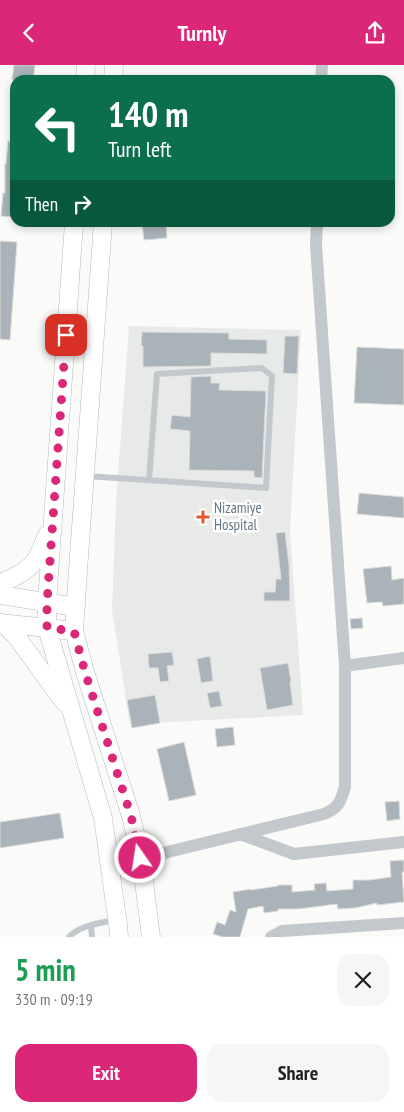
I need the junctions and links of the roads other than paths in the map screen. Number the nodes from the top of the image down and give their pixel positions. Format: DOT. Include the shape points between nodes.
graph roads {
  1 [pos="74,227"];
  2 [pos="103,227"];
  3 [pos="317,227"];
  4 [pos="84,475"];
  5 [pos="149,480"];
  6 [pos="52,523"];
  7 [pos="0,583"];
  8 [pos="0,595"];
  9 [pos="47,603"];
  10 [pos="76,607"];
  11 [pos="2,623"];
  12 [pos="47,628"];
  13 [pos="74,631"];
  14 [pos="404,658"];
  15 [pos="345,666"];
  16 [pos="71,712"];
  17 [pos="240,835"];
  18 [pos="404,843"];
  19 [pos="140,858"];
  20 [pos="110,866"];
  21 [pos="118,919"];
  22 [pos="404,923"];
  23 [pos="91,925"];
  24 [pos="69,937"];
  25 [pos="92,937"];
  26 [pos="119,937"];
  27 [pos="151,937"];
  28 [pos="271,937"];
  1 -- 6 [label="street"];
  2 -- 4 [label="street"];
  3 -- 15 [label="street"];
  4 -- 5 [label="lane"];
  4 -- 10 [label="street"];
  5 -- 5 [label="lane" via="266,488 272,376 262,368 157,374"];
  6 -- 7 [label="street" via="37,559 16,577"];
  6 -- 9 [label="street"];
  8 -- 9 [label="street"];
  9 -- 10 [label="street"];
  9 -- 12 [label="street"];
  10 -- 13 [label="street"];
  11 -- 12 [label="street"];
  11 -- 16 [label="street" via="16,636"];
  12 -- 13 [label="street"];
  12 -- 16 [label="street"];
  13 -- 19 [label="street" via="131,816"];
  14 -- 15 [label="street"];
  15 -- 17 [label="street" via="345,787 340,803 324,814"];
  16 -- 20 [label="street" via="102,818"];
  17 -- 18 [label="street" via="294,855"];
  17 -- 19 [label="street"];
  19 -- 20 [label="street"];
  19 -- 27 [label="street"];
  20 -- 21 [label="street"];
  21 -- 23 [label="lane"];
  21 -- 26 [label="street"];
  22 -- 28 [label="street" via="282,931"];
  23 -- 24 [label="lane"];
  23 -- 25 [label="lane"];
}
